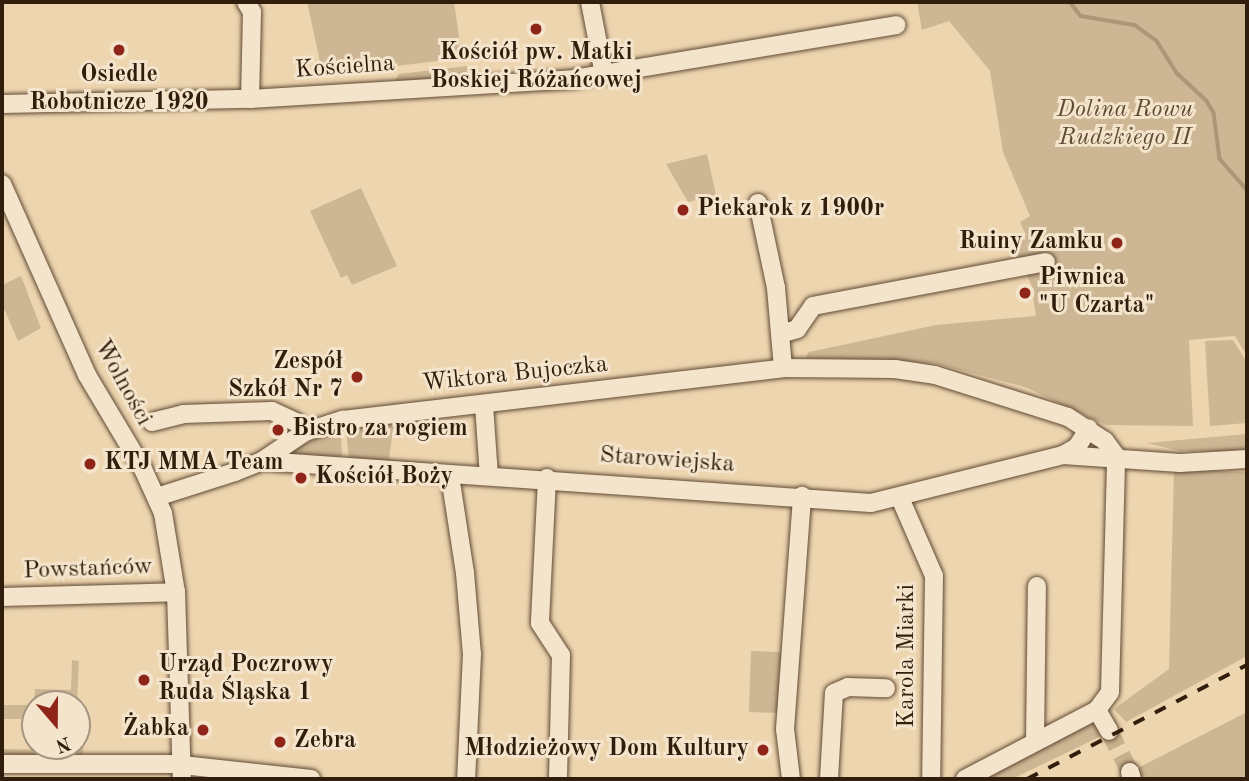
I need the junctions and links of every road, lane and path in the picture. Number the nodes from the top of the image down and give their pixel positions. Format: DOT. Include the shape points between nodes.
graph roads {
  1 [pos="246,2"];
  2 [pos="590,2"];
  3 [pos="897,25"];
  4 [pos="604,75"];
  5 [pos="250,99"];
  6 [pos="2,104"];
  7 [pos="2,184"];
  8 [pos="758,203"];
  9 [pos="1046,262"];
  10 [pos="780,334"];
  11 [pos="783,368"];
  12 [pos="484,405"];
  13 [pos="152,422"];
  14 [pos="1088,428"];
  15 [pos="305,432"];
  16 [pos="1063,455"];
  17 [pos="1116,456"];
  18 [pos="1247,458"];
  19 [pos="262,461"];
  20 [pos="450,475"];
  21 [pos="489,475"];
  22 [pos="547,478"];
  23 [pos="802,496"];
  24 [pos="157,497"];
  25 [pos="900,498"];
  26 [pos="1037,586"];
  27 [pos="176,592"];
  28 [pos="2,597"];
  29 [pos="886,688"];
  30 [pos="1097,710"];
  31 [pos="1109,731"];
  32 [pos="1035,742"];
  33 [pos="2,764"];
  34 [pos="182,772"];
  35 [pos="311,779"];
  36 [pos="466,779"];
  37 [pos="558,779"];
  38 [pos="791,779"];
  39 [pos="829,779"];
  40 [pos="931,779"];
  41 [pos="965,779"];
  1 -- 5 [label="street" via="252,12"];
  2 -- 4 [label="street"];
  3 -- 4 [label="street, Kościelna"];
  4 -- 5 [label="street, Kościelna"];
  5 -- 6 [label="street, Kościelna"];
  7 -- 24 [label="street, Wolności" via="87,375"];
  8 -- 10 [label="street" via="772,264"];
  9 -- 10 [label="street" via="813,306 797,329"];
  10 -- 11 [label="street"];
  11 -- 12 [label="street, Wiktora Bujoczka"];
  11 -- 14 [label="street, Wiktora Bujoczka" via="895,369 935,375 1042,406"];
  12 -- 15 [label="street, Wiktora Bujoczka" via="354,418"];
  12 -- 21 [label="street"];
  13 -- 15 [label="street" via="183,414 272,411 296,422"];
  14 -- 16 [label="street" via="1077,447"];
  14 -- 17 [label="street, Wiktora Bujoczka"];
  15 -- 19 [label="street, Wiktora Bujoczka"];
  16 -- 17 [label="street, Starowiejska"];
  16 -- 25 [label="street, Starowiejska"];
  17 -- 18 [label="street, Starowiejska" via="1180,463"];
  17 -- 30 [label="street" via="1110,692"];
  19 -- 20 [label="street, Starowiejska"];
  19 -- 24 [label="street"];
  20 -- 21 [label="street, Starowiejska"];
  20 -- 36 [label="street" via="472,654"];
  21 -- 22 [label="street, Starowiejska"];
  22 -- 23 [label="street, Starowiejska"];
  22 -- 37 [label="street" via="540,623 561,655"];
  23 -- 25 [label="street, Starowiejska" via="870,503"];
  23 -- 38 [label="street" via="785,729"];
  24 -- 27 [label="street, Wolności" via="172,544"];
  25 -- 40 [label="street, Karola Miarki" via="934,576"];
  26 -- 32 [label="street"];
  27 -- 28 [label="street, Powstańców"];
  27 -- 34 [label="street, Wolności"];
  29 -- 39 [label="street" via="848,687 834,693"];
  30 -- 31 [label="street"];
  30 -- 32 [label="street"];
  32 -- 41 [label="street"];
  33 -- 34 [label="street"];
  34 -- 35 [label="street"];
}
